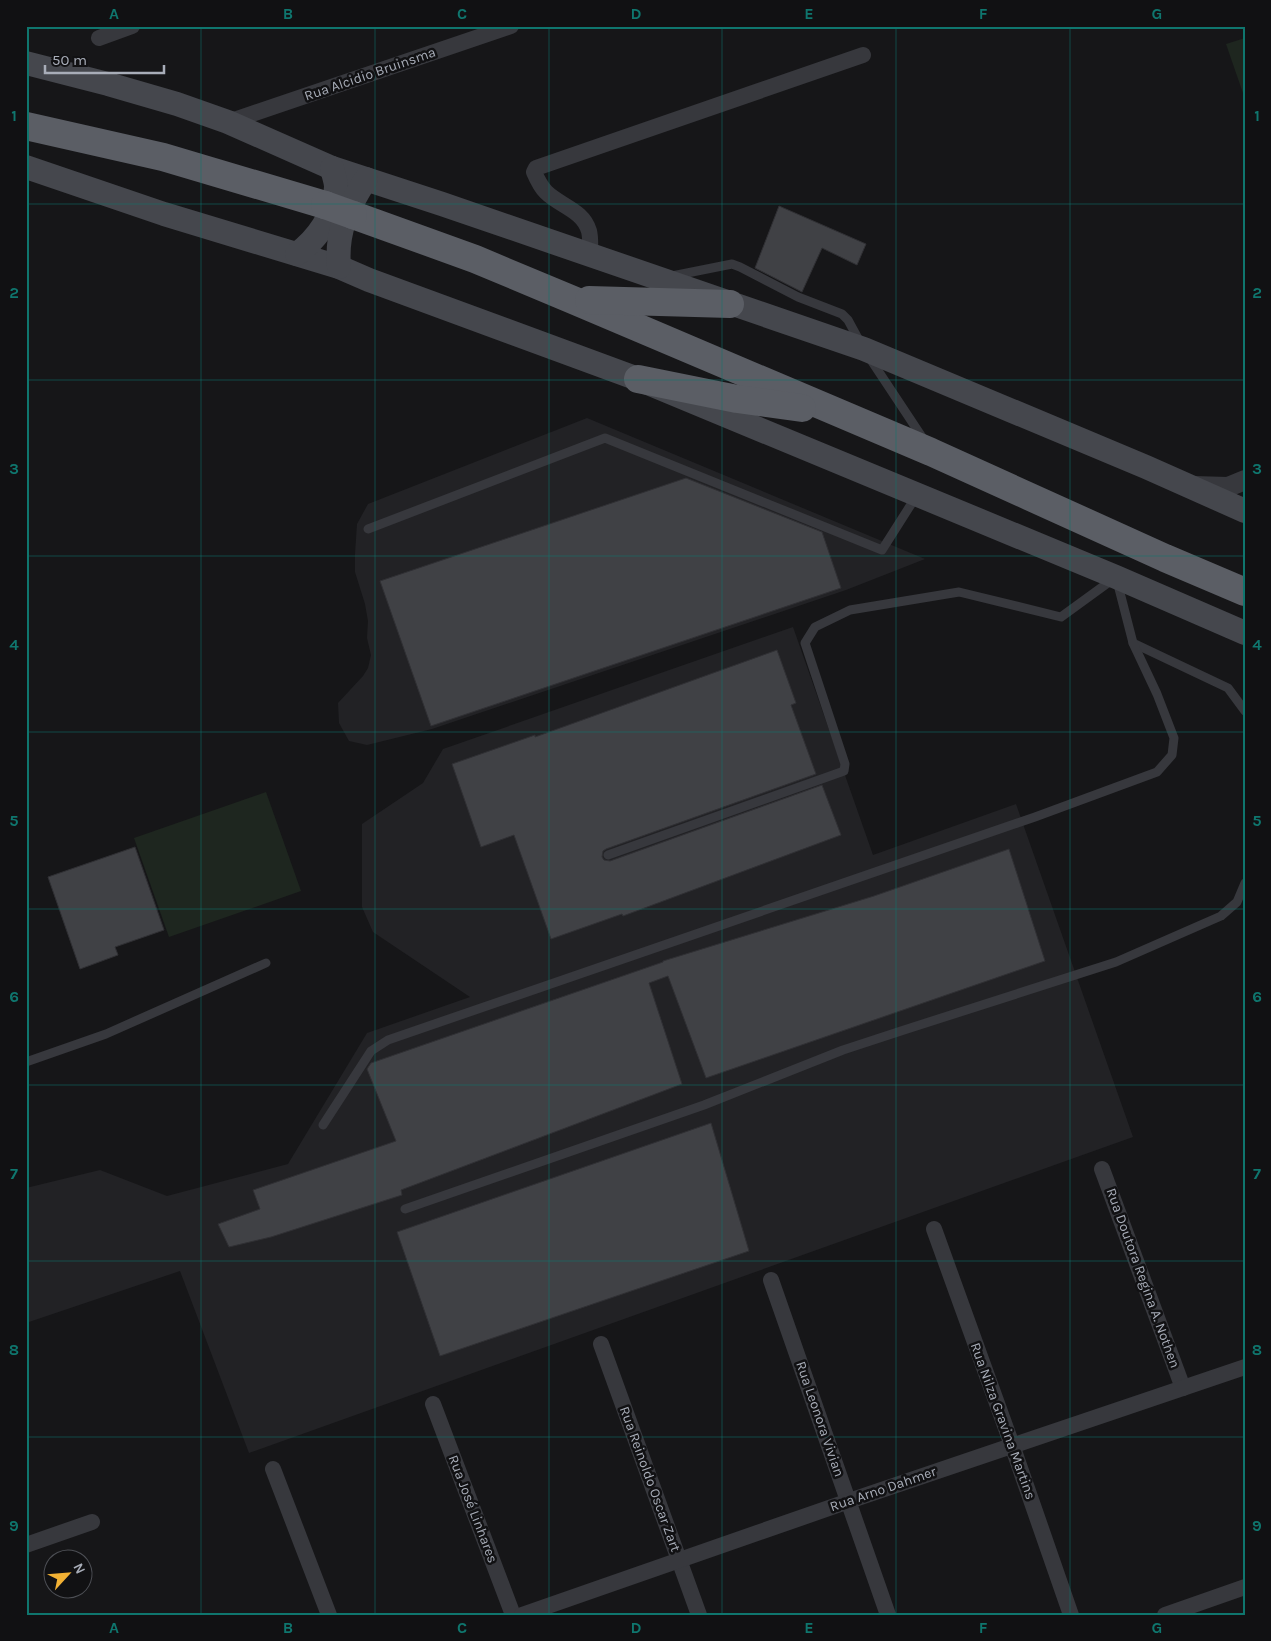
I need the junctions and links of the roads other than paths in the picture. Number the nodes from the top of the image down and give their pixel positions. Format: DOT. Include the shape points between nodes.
graph roads {
  1 [pos="132,26"];
  2 [pos="511,26"];
  3 [pos="98,38"];
  4 [pos="863,55"];
  5 [pos="26,64"];
  6 [pos="228,122"];
  7 [pos="26,126"];
  8 [pos="26,167"];
  9 [pos="332,168"];
  10 [pos="366,179"];
  11 [pos="297,254"];
  12 [pos="590,255"];
  13 [pos="339,267"];
  14 [pos="657,279"];
  15 [pos="573,300"];
  16 [pos="730,304"];
  17 [pos="864,349"];
  18 [pos="638,379"];
  19 [pos="838,413"];
  20 [pos="931,452"];
  21 [pos="1245,480"];
  22 [pos="1190,486"];
  23 [pos="917,495"];
  24 [pos="1245,511"];
  25 [pos="368,530"];
  26 [pos="1116,577"];
  27 [pos="1245,592"];
  28 [pos="1245,633"];
  29 [pos="1133,643"];
  30 [pos="1245,711"];
  31 [pos="608,855"];
  32 [pos="1245,883"];
  33 [pos="266,963"];
  34 [pos="26,1062"];
  35 [pos="323,1125"];
  36 [pos="1102,1168"];
  37 [pos="405,1208"];
  38 [pos="934,1228"];
  39 [pos="771,1280"];
  40 [pos="600,1344"];
  41 [pos="1245,1367"];
  42 [pos="1183,1388"];
  43 [pos="433,1404"];
  44 [pos="1012,1445"];
  45 [pos="273,1469"];
  46 [pos="849,1501"];
  47 [pos="92,1522"];
  48 [pos="26,1545"];
  49 [pos="680,1560"];
  50 [pos="1245,1587"];
  51 [pos="329,1615"];
  52 [pos="513,1615"];
  53 [pos="522,1615"];
  54 [pos="699,1615"];
  55 [pos="888,1615"];
  56 [pos="1071,1615"];
  57 [pos="1165,1615"];
  1 -- 3 [label="street"];
  2 -- 6 [label="street, Rua Alcidio Bruinsma"];
  4 -- 12 [label="street" via="536,168 534,172 545,191 585,223 590,236"];
  5 -- 6 [label="main road" via="108,84"];
  6 -- 9 [label="main road"];
  7 -- 15 [label="highway, bridge" via="163,157 324,205 475,259"];
  8 -- 11 [label="main road" via="164,214"];
  9 -- 10 [label="main road"];
  9 -- 11 [label="main road" via="336,186 328,217 311,244"];
  10 -- 12 [label="main road"];
  10 -- 13 [label="main road" via="341,227"];
  11 -- 13 [label="main road"];
  12 -- 14 [label="main road"];
  13 -- 18 [label="main road"];
  14 -- 16 [label="main road"];
  14 -- 17 [label="lane" via="732,264 798,297 842,314"];
  15 -- 16 [label="highway"];
  15 -- 19 [label="highway"];
  16 -- 17 [label="main road"];
  17 -- 20 [label="lane"];
  17 -- 22 [label="main road"];
  18 -- 19 [label="highway" via="738,399"];
  18 -- 23 [label="main road"];
  19 -- 20 [label="highway"];
  20 -- 27 [label="highway"];
  21 -- 22 [label="street" via="1228,487"];
  22 -- 24 [label="main road"];
  23 -- 25 [label="lane" via="882,550 605,438"];
  23 -- 26 [label="main road"];
  26 -- 28 [label="main road"];
  26 -- 29 [label="lane"];
  26 -- 31 [label="lane" via="1061,617 959,592 850,610 815,627 805,643 845,764 844,771"];
  29 -- 30 [label="lane" via="1228,688"];
  29 -- 35 [label="lane" via="1158,694 1174,738 1172,755 1157,772 388,1040 371,1051"];
  32 -- 37 [label="lane" via="1237,902 1221,916 1116,962 843,1050 704,1105"];
  33 -- 34 [label="lane" via="106,1034"];
  36 -- 42 [label="street, Rua Doutora Regina A. Nothen"];
  38 -- 44 [label="street, Rua Nilza Gravina Martins"];
  39 -- 46 [label="street, Rua Leonora Vivian"];
  40 -- 49 [label="street, Rua Reinoldo Oscar Zart"];
  41 -- 42 [label="street, Rua Arno Dahmer"];
  42 -- 44 [label="street, Rua Arno Dahmer"];
  43 -- 52 [label="street, Rua José Linhares"];
  44 -- 46 [label="street, Rua Arno Dahmer"];
  44 -- 56 [label="street, Rua Nilza Gravina Martins"];
  45 -- 51 [label="street"];
  46 -- 49 [label="street, Rua Arno Dahmer"];
  46 -- 55 [label="street, Rua Leonora Vivian"];
  47 -- 48 [label="street"];
  49 -- 53 [label="street, Rua Arno Dahmer"];
  49 -- 54 [label="street, Rua Reinoldo Oscar Zart"];
  50 -- 57 [label="street"];
}
